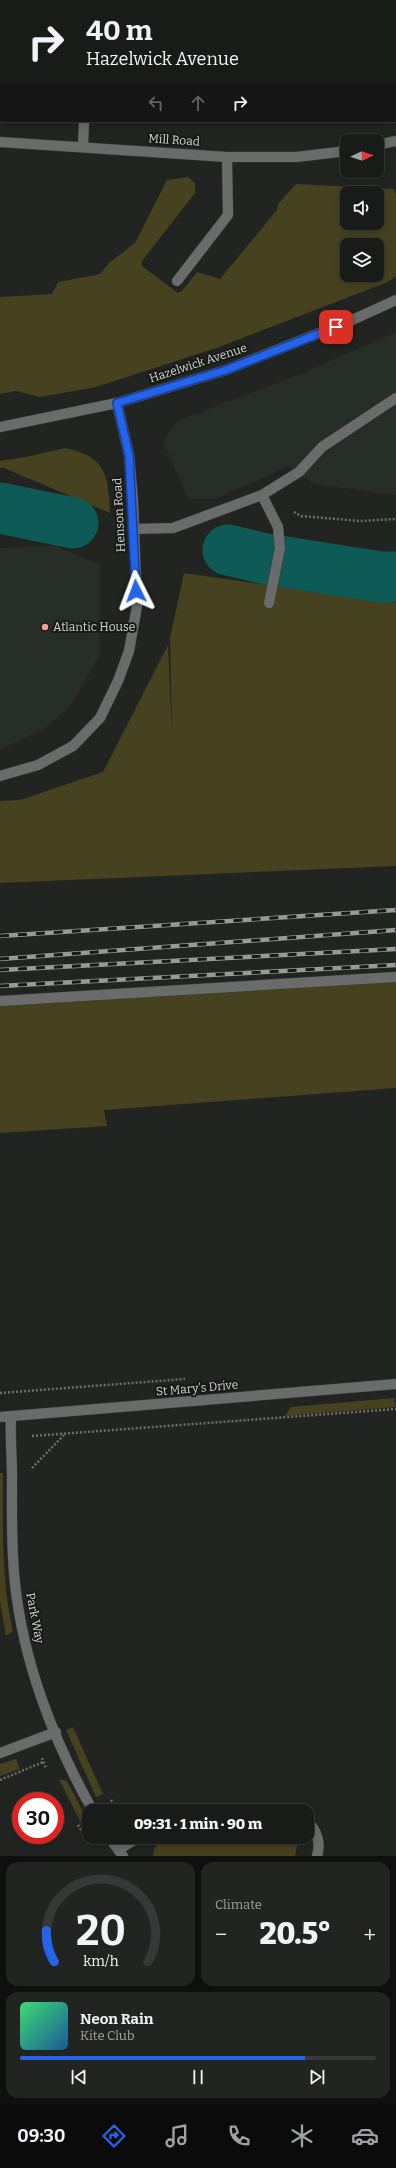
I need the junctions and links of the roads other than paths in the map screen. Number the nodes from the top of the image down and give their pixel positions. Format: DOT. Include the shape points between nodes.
graph roads {
  1 [pos="84,122"];
  2 [pos="396,141"];
  3 [pos="0,142"];
  4 [pos="384,144"];
  5 [pos="83,146"];
  6 [pos="340,152"];
  7 [pos="227,157"];
  8 [pos="177,281"];
  9 [pos="396,300"];
  10 [pos="395,400"];
  11 [pos="117,403"];
  12 [pos="0,426"];
  13 [pos="262,495"];
  14 [pos="133,530"];
  15 [pos="269,603"];
  16 [pos="0,776"];
  17 [pos="396,977"];
  18 [pos="0,1001"];
  19 [pos="396,1384"];
  20 [pos="11,1416"];
  21 [pos="0,1417"];
  22 [pos="56,1732"];
  23 [pos="0,1753"];
  24 [pos="90,1804"];
  25 [pos="314,1828"];
  26 [pos="114,1844"];
  27 [pos="131,1844"];
  28 [pos="121,1853"];
  29 [pos="317,1856"];
  1 -- 5 [label="street"];
  2 -- 4 [label="street"];
  3 -- 5 [label="street, Mill Road"];
  5 -- 7 [label="street, Mill Road"];
  6 -- 7 [label="street, Mill Road" via="296,156"];
  7 -- 8 [label="street" via="228,215"];
  9 -- 11 [label="street, Hazelwick Avenue" via="226,370"];
  10 -- 13 [label="street" via="322,448 299,472"];
  11 -- 12 [label="street, Hazelwick Avenue"];
  11 -- 14 [label="street, Henson Road" via="129,455"];
  13 -- 14 [label="street" via="173,528"];
  13 -- 15 [label="street" via="278,527 280,548"];
  14 -- 16 [label="street, Henson Road" via="137,606 129,651 100,718 73,746 38,765"];
  17 -- 18 [label="street"];
  19 -- 20 [label="street, St Mary's Drive"];
  20 -- 21 [label="street, St Mary's Drive"];
  20 -- 22 [label="street, Park Way" via="15,1583 21,1624 31,1664"];
  22 -- 23 [label="street"];
  22 -- 24 [label="street, Park Way"];
  25 -- 29 [label="street" via="320,1848"];
  26 -- 28 [label="street"];
  27 -- 28 [label="street"];
}
